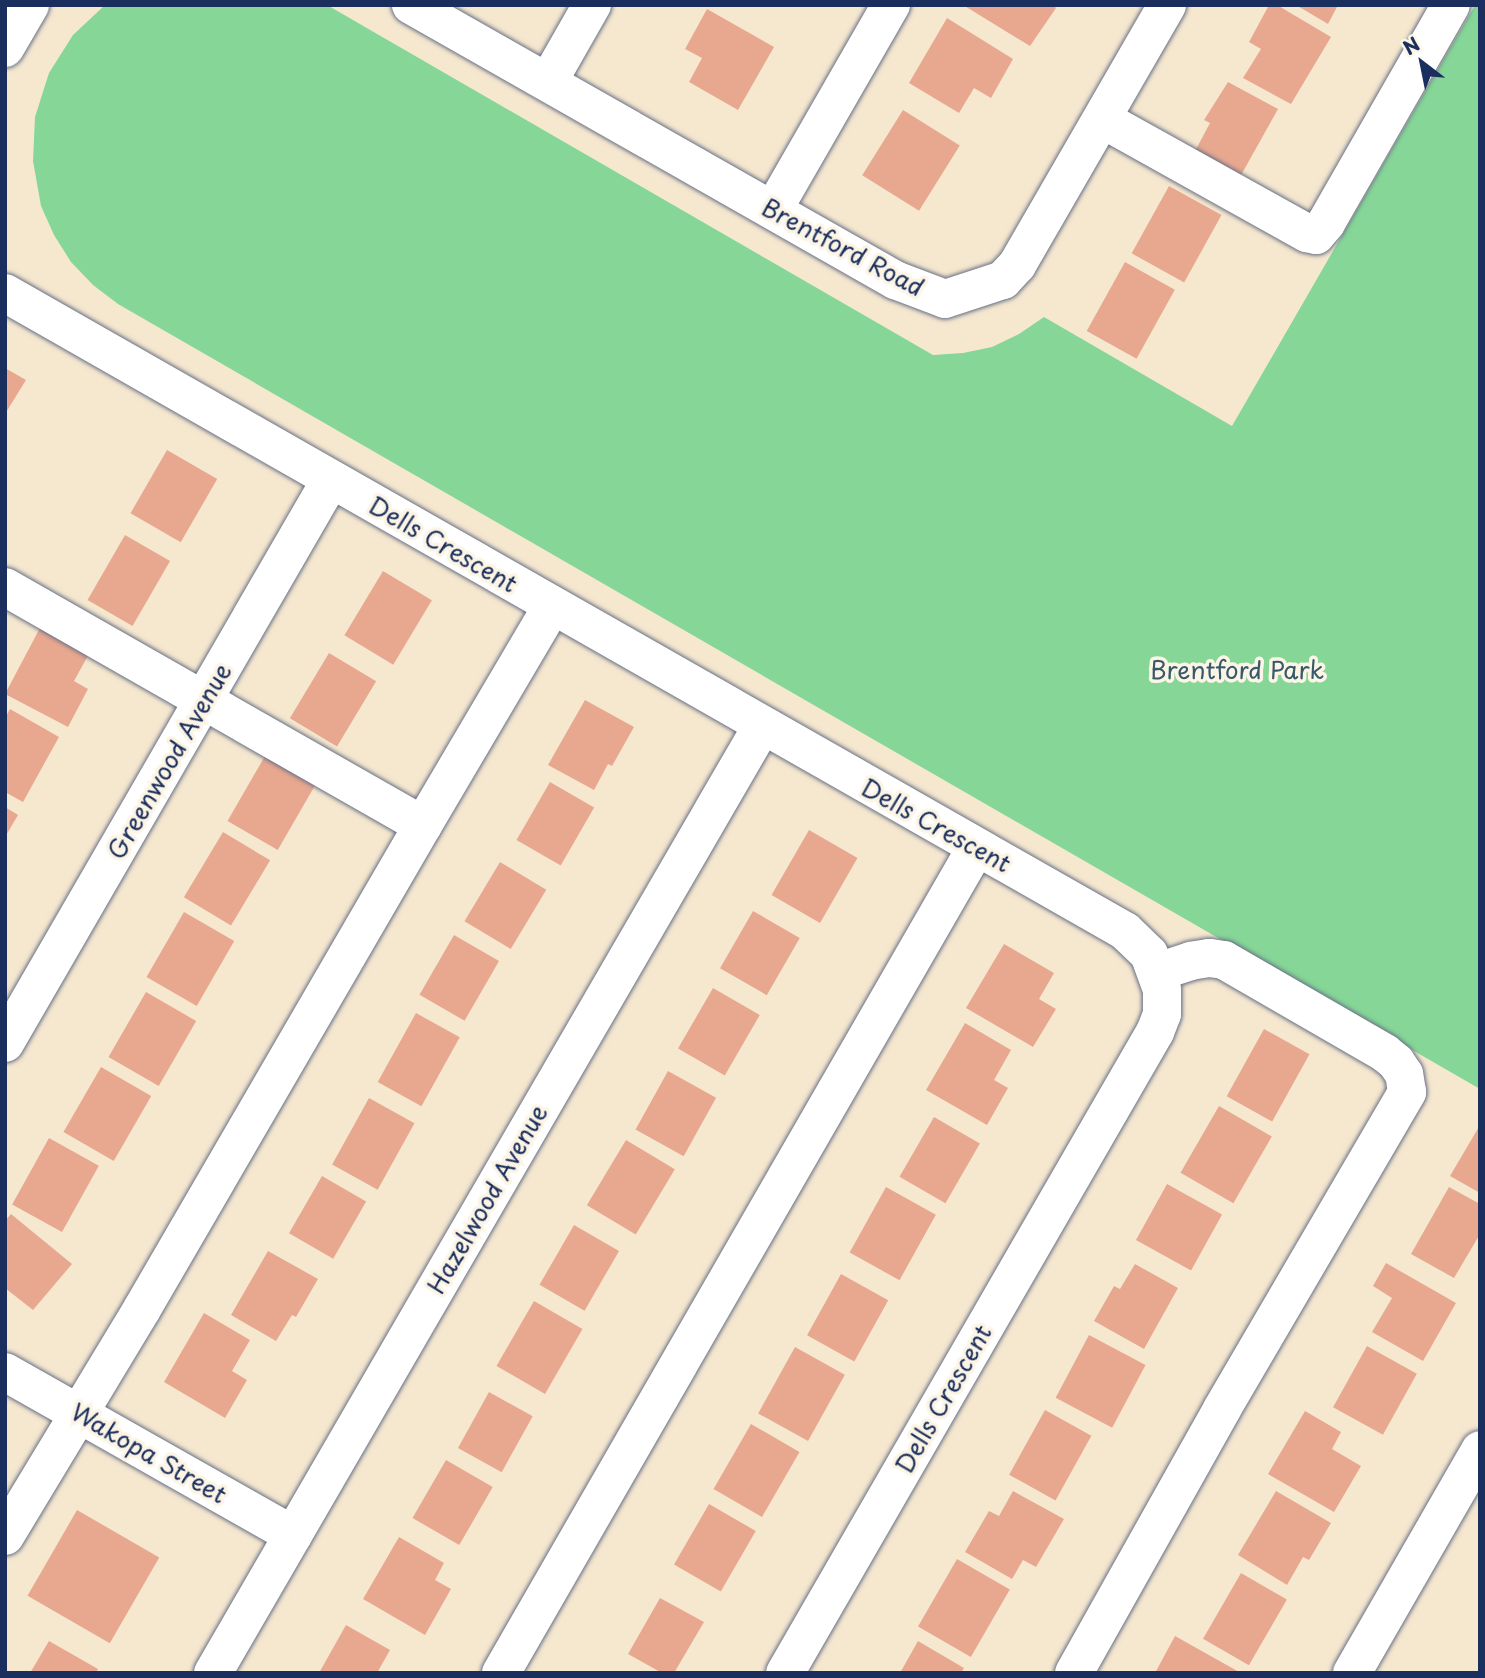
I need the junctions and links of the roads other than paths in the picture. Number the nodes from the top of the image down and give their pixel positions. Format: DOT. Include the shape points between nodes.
graph roads {
  1 [pos="30,5"];
  2 [pos="411,5"];
  3 [pos="592,5"];
  4 [pos="891,5"];
  5 [pos="1167,5"];
  6 [pos="1451,5"];
  7 [pos="5,48"];
  8 [pos="548,82"];
  9 [pos="1102,119"];
  10 [pos="773,210"];
  11 [pos="5,293"];
  12 [pos="331,479"];
  13 [pos="5,587"];
  14 [pos="552,606"];
  15 [pos="204,702"];
  16 [pos="762,726"];
  17 [pos="423,825"];
  18 [pos="976,848"];
  19 [pos="1157,972"];
  20 [pos="5,1044"];
  21 [pos="5,1372"];
  22 [pos="79,1414"];
  23 [pos="1480,1450"];
  24 [pos="293,1535"];
  25 [pos="5,1536"];
  26 [pos="213,1673"];
  27 [pos="501,1673"];
  28 [pos="785,1673"];
  29 [pos="1074,1673"];
  30 [pos="1352,1673"];
  1 -- 7 [label="street"];
  2 -- 8 [label="street, Brentford Road"];
  3 -- 8 [label="street"];
  4 -- 10 [label="street"];
  5 -- 9 [label="street, Brentford Road"];
  6 -- 9 [label="street" via="1316,235"];
  8 -- 10 [label="street, Brentford Road"];
  9 -- 10 [label="street, Brentford Road" via="1017,265 1003,280 945,299 895,280"];
  11 -- 12 [label="street, Dells Crescent"];
  12 -- 14 [label="street, Dells Crescent"];
  12 -- 15 [label="street, Greenwood Avenue"];
  13 -- 15 [label="street"];
  14 -- 16 [label="street, Dells Crescent"];
  14 -- 17 [label="street"];
  15 -- 17 [label="street"];
  15 -- 20 [label="street, Greenwood Avenue"];
  16 -- 18 [label="street, Dells Crescent"];
  16 -- 24 [label="street, Hazelwood Avenue"];
  17 -- 22 [label="street"];
  18 -- 19 [label="street, Dells Crescent" via="1125,931 1149,954"];
  18 -- 27 [label="street"];
  19 -- 28 [label="street, Dells Crescent" via="1162,1014 1155,1032"];
  19 -- 29 [label="street" via="1191,961 1224,960 1385,1053 1404,1074 1407,1092"];
  21 -- 22 [label="street, Wakopa Street"];
  22 -- 24 [label="street, Wakopa Street"];
  22 -- 25 [label="street"];
  23 -- 30 [label="street"];
  24 -- 26 [label="street, Hazelwood Avenue"];
}
